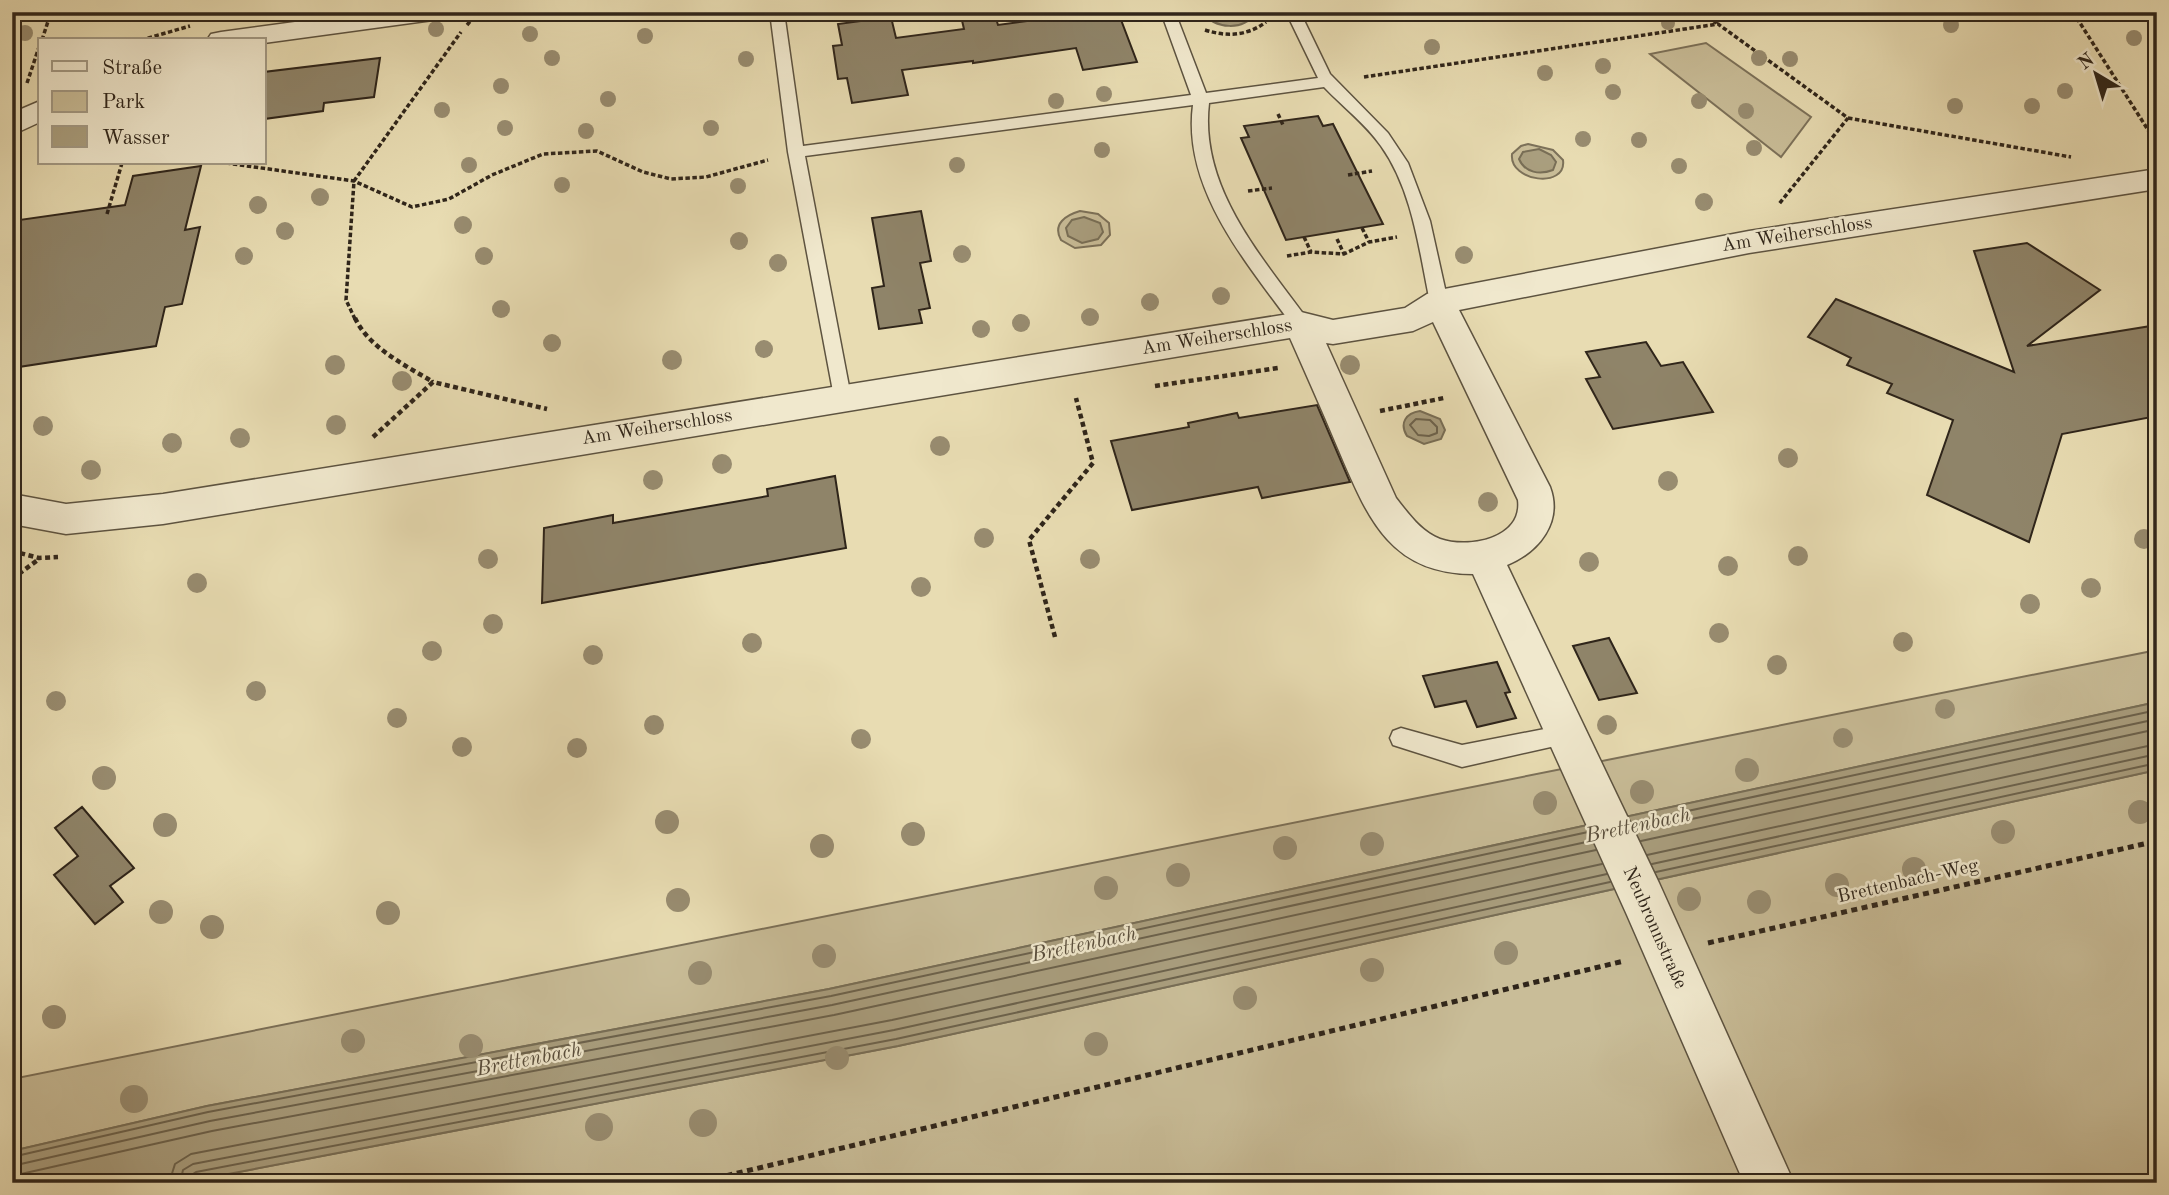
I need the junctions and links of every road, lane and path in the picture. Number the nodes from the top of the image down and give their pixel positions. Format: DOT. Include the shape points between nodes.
graph roads {
  1 [pos="51,12"];
  2 [pos="433,12"];
  3 [pos="478,12"];
  4 [pos="777,12"];
  5 [pos="1168,12"];
  6 [pos="1293,12"];
  7 [pos="1702,12"];
  8 [pos="2073,12"];
  9 [pos="1270,13"];
  10 [pos="1718,24"];
  11 [pos="1204,30"];
  12 [pos="42,38"];
  13 [pos="236,38"];
  14 [pos="38,62"];
  15 [pos="1328,82"];
  16 [pos="32,101"];
  17 [pos="1201,101"];
  18 [pos="1848,118"];
  19 [pos="12,127"];
  20 [pos="2157,144"];
  21 [pos="796,152"];
  22 [pos="2076,158"];
  23 [pos="122,164"];
  24 [pos="233,164"];
  25 [pos="2157,179"];
  26 [pos="354,181"];
  27 [pos="107,214"];
  28 [pos="1362,228"];
  29 [pos="1422,233"];
  30 [pos="1304,237"];
  31 [pos="1337,239"];
  32 [pos="1369,242"];
  33 [pos="1749,242"];
  34 [pos="1311,252"];
  35 [pos="1344,254"];
  36 [pos="1255,261"];
  37 [pos="1439,302"];
  38 [pos="1301,324"];
  39 [pos="433,382"];
  40 [pos="1484,390"];
  41 [pos="842,397"];
  42 [pos="1076,398"];
  43 [pos="549,409"];
  44 [pos="1342,418"];
  45 [pos="326,481"];
  46 [pos="12,509"];
  47 [pos="39,558"];
  48 [pos="1485,559"];
  49 [pos="12,579"];
  50 [pos="1055,637"];
  51 [pos="1565,735"];
  52 [pos="1401,738"];
  53 [pos="2157,841"];
  54 [pos="1666,953"];
  55 [pos="695,1183"];
  56 [pos="1769,1183"];
  1 -- 12 [label="path"];
  2 -- 13 [label="street"];
  3 -- 26 [label="path"];
  4 -- 21 [label="lane"];
  5 -- 17 [label="lane, Am Weiherschloss"];
  6 -- 15 [label="lane"];
  7 -- 10 [label="path"];
  8 -- 20 [label="path"];
  9 -- 11 [label="path" via="1267,22 1246,33"];
  10 -- 15 [label="path"];
  10 -- 18 [label="path"];
  14 -- 16 [label="path"];
  15 -- 17 [label="lane"];
  15 -- 29 [label="lane" via="1368,118 1389,145 1416,203"];
  16 -- 19 [label="street"];
  17 -- 21 [label="lane"];
  17 -- 36 [label="lane, Am Weiherschloss" via="1198,125 1210,184"];
  18 -- 22 [label="path"];
  18 -- 33 [label="path"];
  21 -- 26 [label="path" via="706,177 671,179 597,151 544,154 492,175 449,200 412,206"];
  21 -- 41 [label="lane"];
  23 -- 27 [label="path"];
  24 -- 26 [label="path"];
  25 -- 33 [label="street, Am Weiherschloss"];
  26 -- 39 [label="path" via="346,300 361,331"];
  28 -- 32 [label="path"];
  29 -- 32 [label="path"];
  29 -- 37 [label="lane"];
  30 -- 34 [label="path"];
  31 -- 35 [label="path"];
  32 -- 35 [label="path"];
  33 -- 37 [label="street, Am Weiherschloss"];
  34 -- 35 [label="path"];
  34 -- 36 [label="path"];
  36 -- 38 [label="lane, Am Weiherschloss"];
  37 -- 38 [label="street, Am Weiherschloss" via="1413,319 1346,330 1332,332"];
  37 -- 40 [label="street"];
  38 -- 41 [label="street, Am Weiherschloss"];
  38 -- 44 [label="street, Am Weiherschloss"];
  39 -- 43 [label="path"];
  39 -- 45 [label="path"];
  40 -- 44 [label="path"];
  40 -- 48 [label="street" via="1538,507 1530,529 1510,548"];
  41 -- 45 [label="street, Am Weiherschloss"];
  42 -- 50 [label="path" via="1093,463 1029,540"];
  44 -- 48 [label="street, Am Weiherschloss" via="1373,491 1399,528 1424,549 1453,558"];
  45 -- 46 [label="street, Am Weiherschloss" via="163,509 66,519"];
  47 -- 49 [label="path"];
  48 -- 51 [label="street, Neubronnstraße"];
  51 -- 52 [label="lane" via="1462,756"];
  51 -- 54 [label="street, Neubronnstraße"];
  53 -- 54 [label="path, Brettenbach-Weg"];
  54 -- 55 [label="path, Brettenbach-Weg"];
  54 -- 56 [label="street, Neubronnstraße"];
}
